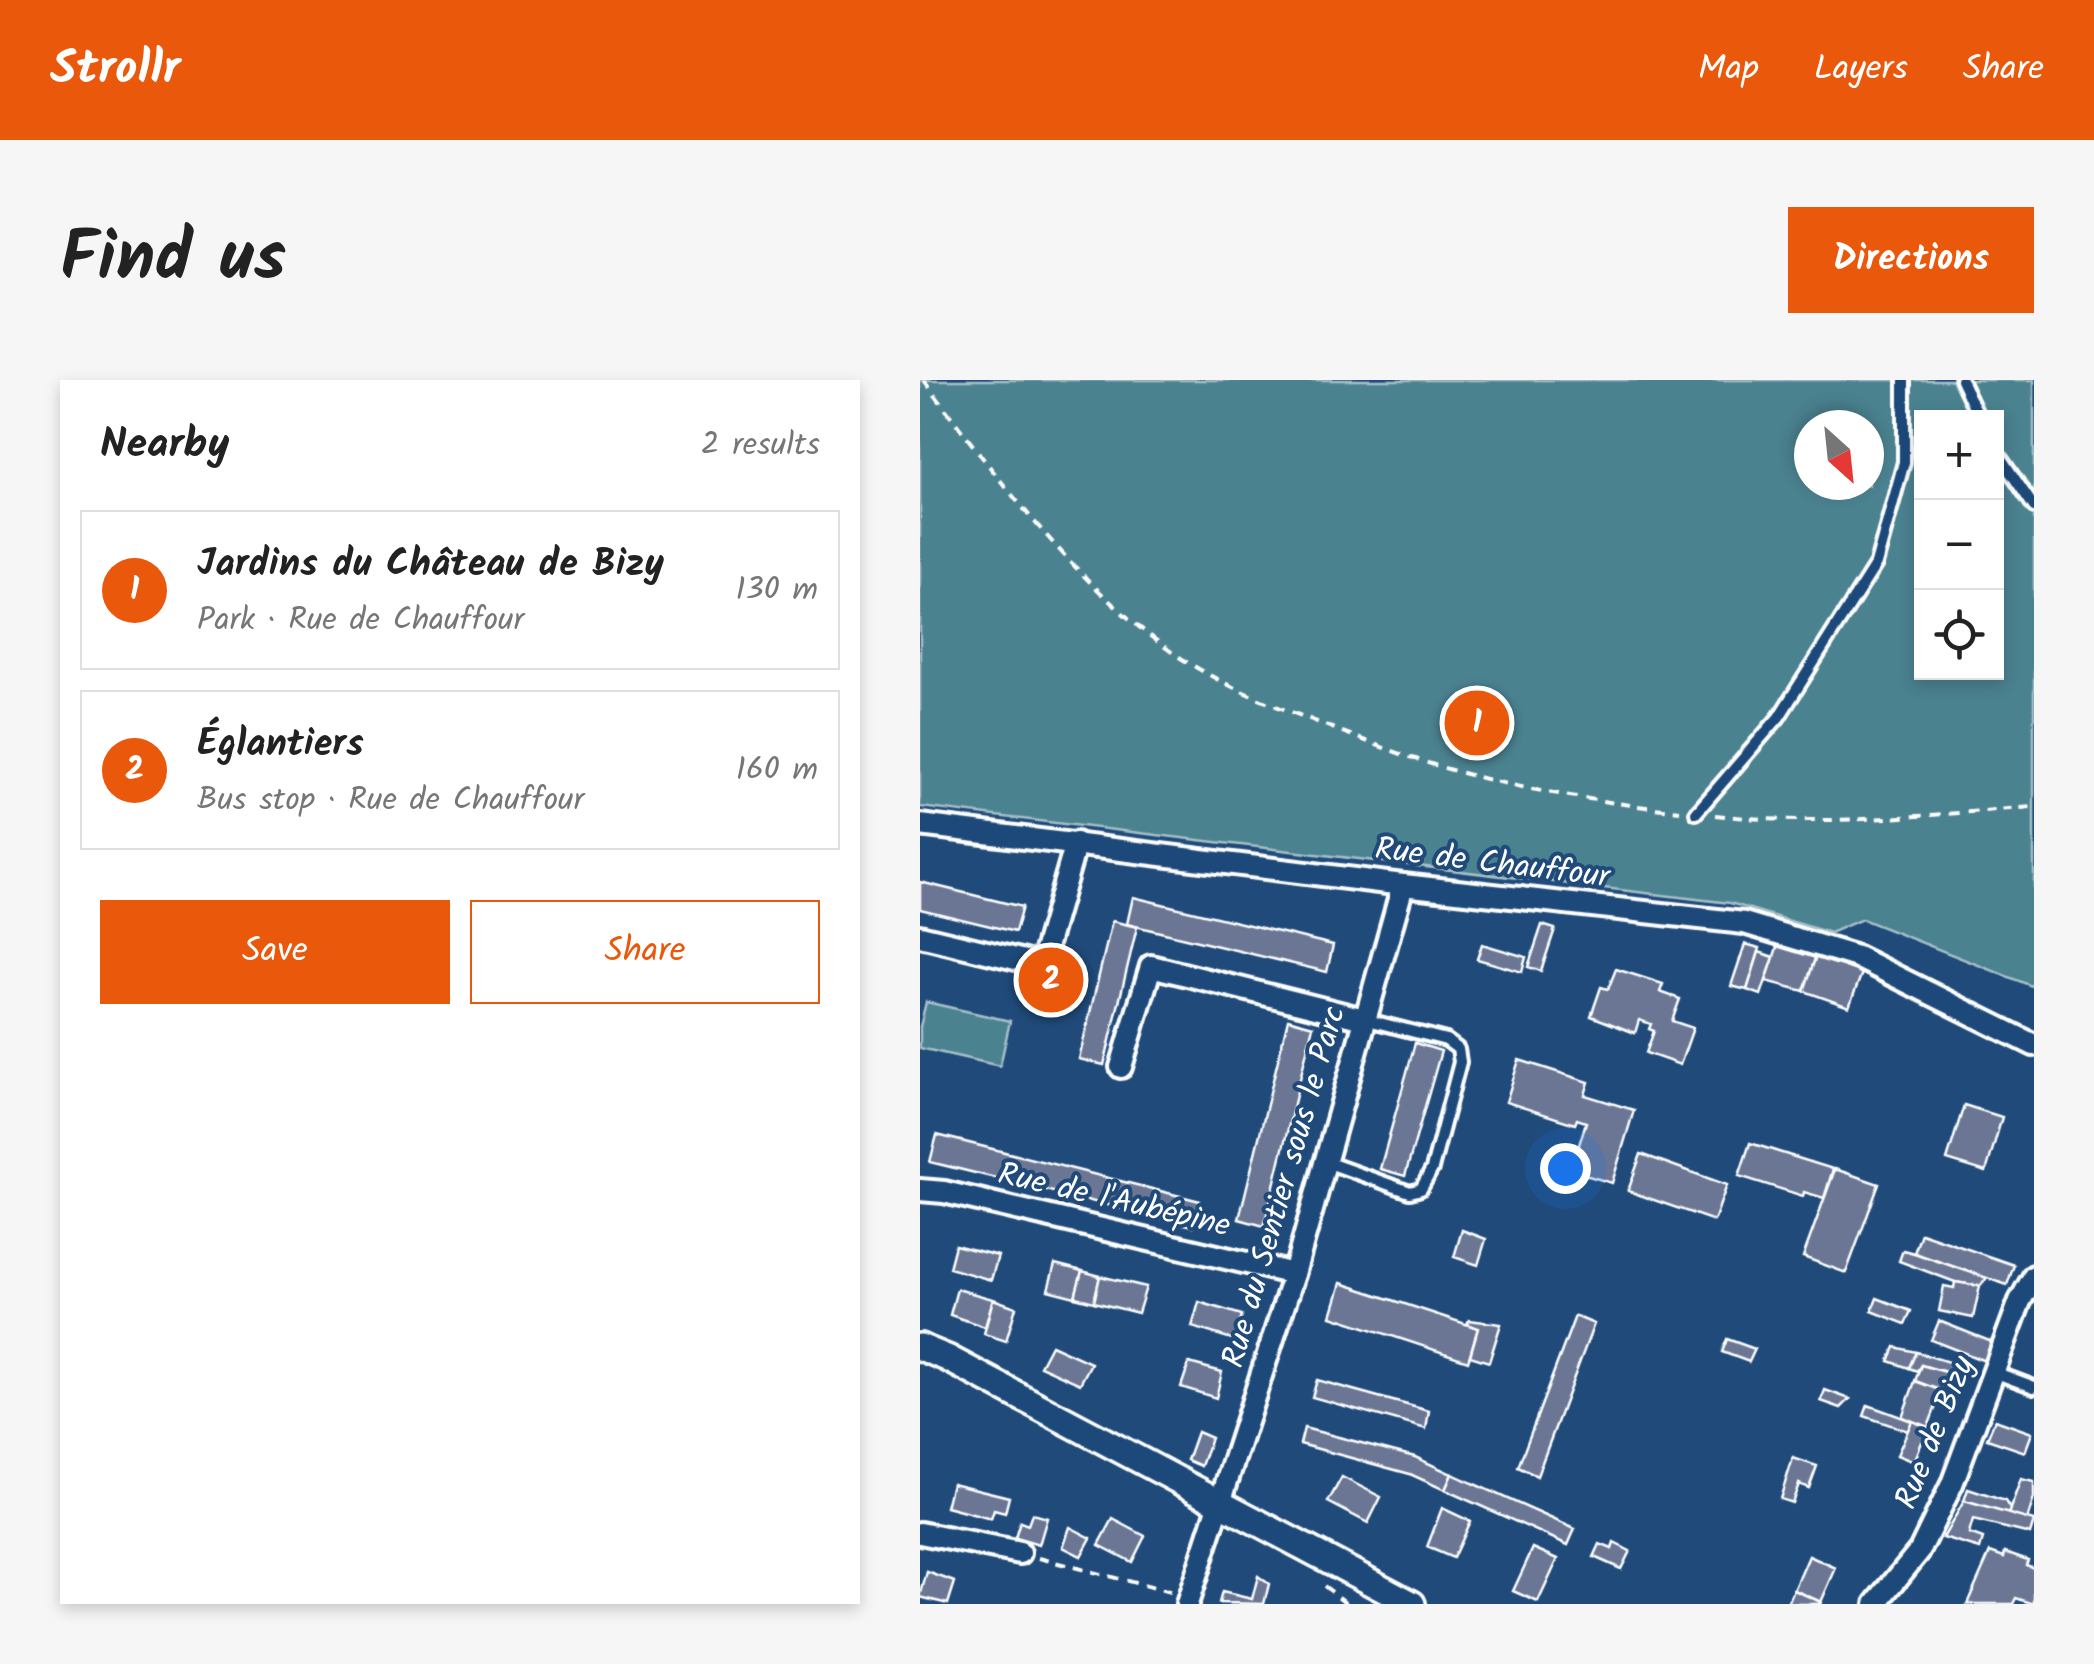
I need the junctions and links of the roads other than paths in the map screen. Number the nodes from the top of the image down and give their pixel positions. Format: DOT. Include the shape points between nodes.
graph roads {
  1 [pos="1904,380"];
  2 [pos="1961,380"];
  3 [pos="1975,410"];
  4 [pos="2004,463"];
  5 [pos="2034,507"];
  6 [pos="1696,813"];
  7 [pos="920,825"];
  8 [pos="1076,843"];
  9 [pos="1404,885"];
  10 [pos="920,936"];
  11 [pos="1364,1019"];
  12 [pos="2034,1045"];
  13 [pos="1121,1066"];
  14 [pos="1325,1162"];
  15 [pos="920,1190"];
  16 [pos="1294,1274"];
  17 [pos="2034,1276"];
  18 [pos="920,1347"];
  19 [pos="1994,1372"];
  20 [pos="2034,1387"];
  21 [pos="1222,1504"];
  22 [pos="920,1535"];
  23 [pos="1020,1553"];
  24 [pos="1188,1600"];
  25 [pos="1412,1604"];
  26 [pos="1876,1604"];
  1 -- 6 [label="lane" via="1904,462 1876,564 1779,717"];
  2 -- 3 [label="lane"];
  4 -- 5 [label="lane"];
  7 -- 8 [label="street, Rue de Chauffour"];
  8 -- 9 [label="street, Rue de Chauffour"];
  8 -- 10 [label="street" via="1040,965"];
  9 -- 11 [label="street, Rue du Sentier sous le Parc"];
  9 -- 12 [label="street, Rue de Chauffour" via="1744,923 1856,956"];
  11 -- 13 [label="street" via="1151,966"];
  11 -- 14 [label="street, Rue du Sentier sous le Parc"];
  11 -- 14 [label="lane" via="1458,1049 1432,1170 1421,1189 1410,1192"];
  14 -- 16 [label="street, Rue du Sentier sous le Parc"];
  15 -- 16 [label="street, Rue de l'Aubépine"];
  16 -- 21 [label="street, Rue du Sentier sous le Parc"];
  17 -- 19 [label="street, Rue de Bizy"];
  18 -- 21 [label="street"];
  19 -- 20 [label="lane"];
  19 -- 26 [label="street, Rue de Bizy" via="1920,1550"];
  21 -- 24 [label="street, Rue du Sentier sous le Parc"];
  21 -- 25 [label="street"];
  22 -- 23 [label="street"];
}
